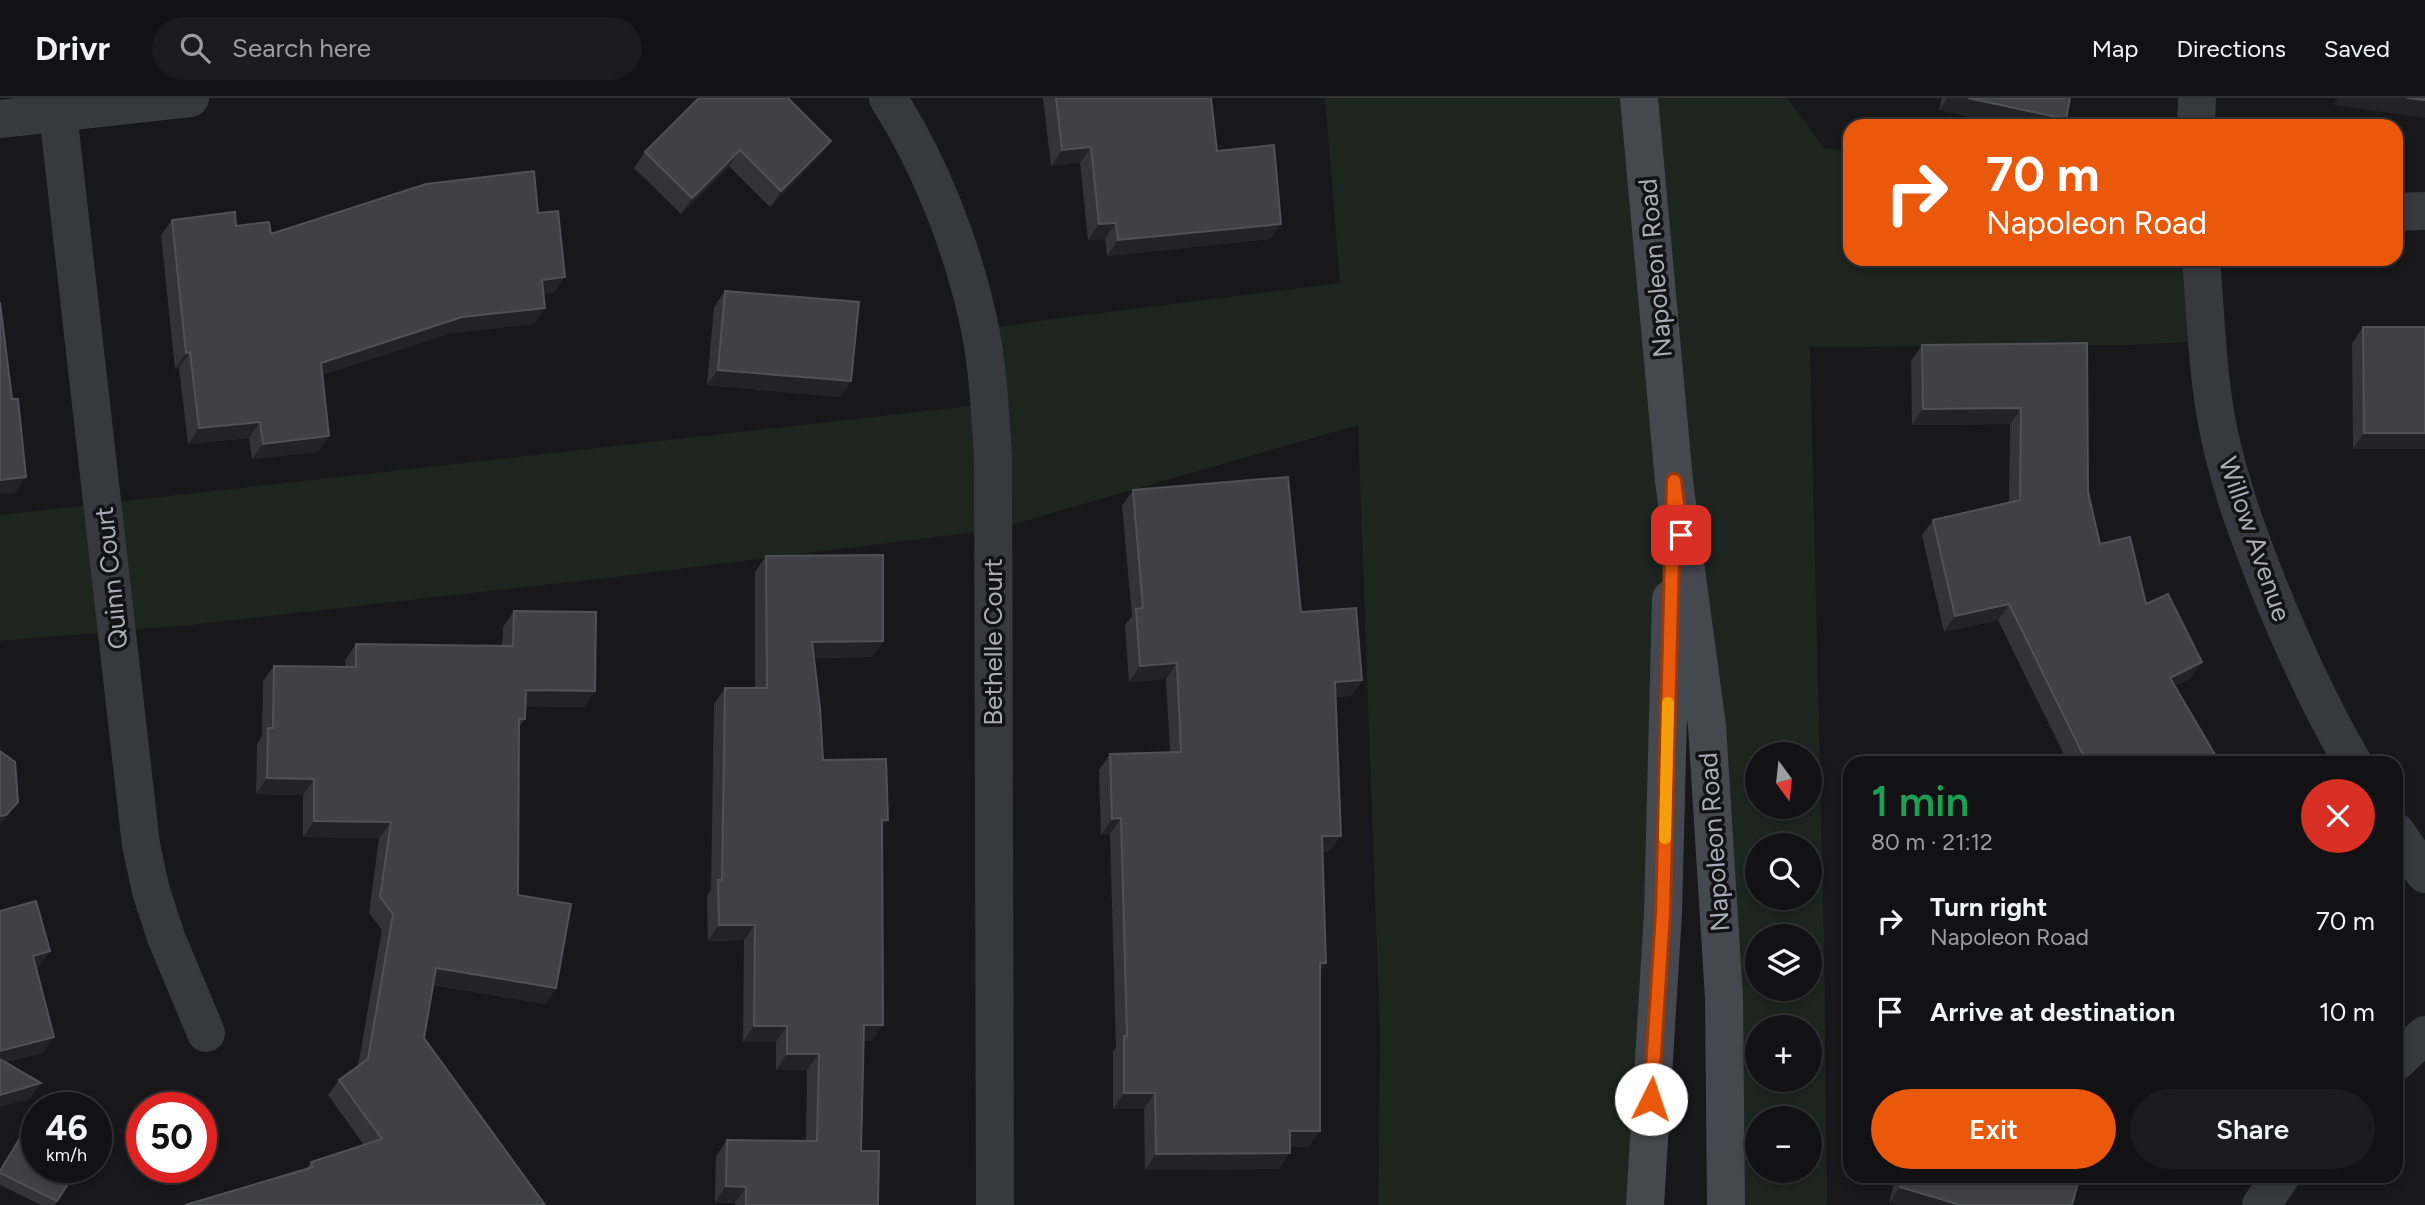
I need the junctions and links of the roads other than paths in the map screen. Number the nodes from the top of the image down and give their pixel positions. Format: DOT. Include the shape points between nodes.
graph roads {
  1 [pos="190,98"];
  2 [pos="888,98"];
  3 [pos="1639,98"];
  4 [pos="2197,98"];
  5 [pos="58,113"];
  6 [pos="2196,119"];
  7 [pos="0,120"];
  8 [pos="2425,211"];
  9 [pos="2403,212"];
  10 [pos="2202,266"];
  11 [pos="1674,481"];
  12 [pos="2349,756"];
  13 [pos="2403,842"];
  14 [pos="2425,874"];
  15 [pos="206,1033"];
  16 [pos="2425,1035"];
  17 [pos="2403,1055"];
  18 [pos="2276,1183"];
  19 [pos="995,1205"];
  20 [pos="1645,1205"];
  21 [pos="1726,1205"];
  22 [pos="2261,1205"];
  1 -- 5 [label="street"];
  2 -- 19 [label="street, Bethelle Court" via="940,200 964,268 986,370 993,457"];
  3 -- 11 [label="main road, Napoleon Road"];
  4 -- 6 [label="street"];
  5 -- 7 [label="street"];
  5 -- 15 [label="street, Quinn Court" via="141,845 166,937"];
  8 -- 9 [label="street"];
  10 -- 12 [label="street, Willow Avenue" via="2210,377 2232,487 2306,675"];
  11 -- 20 [label="main road, Napoleon Road" via="1663,913"];
  11 -- 21 [label="main road, Napoleon Road" via="1707,726 1724,998"];
  13 -- 14 [label="street"];
  16 -- 17 [label="street"];
  18 -- 22 [label="street"];
}
